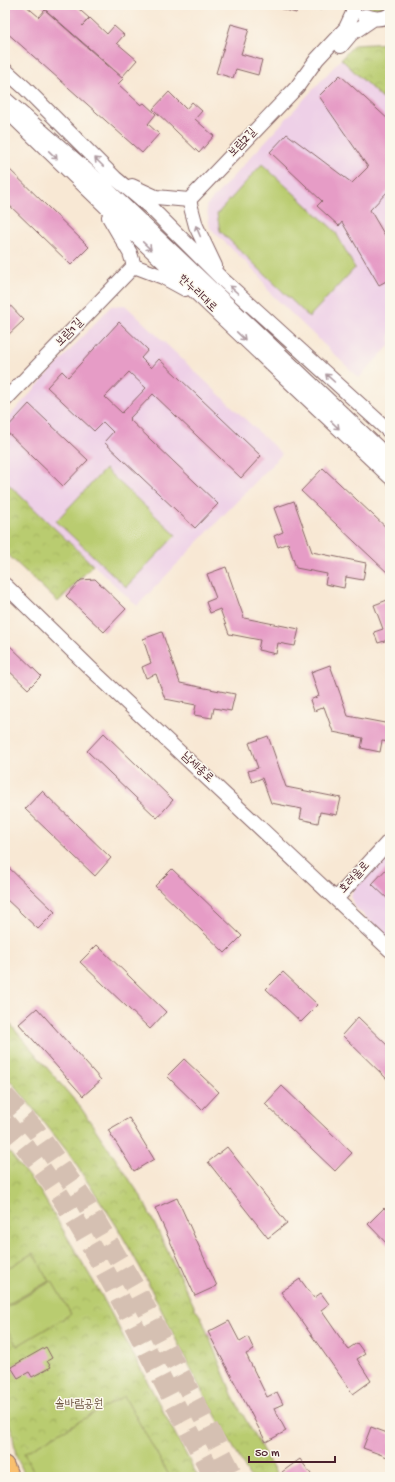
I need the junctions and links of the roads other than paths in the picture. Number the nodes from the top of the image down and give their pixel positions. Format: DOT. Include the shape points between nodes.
graph roads {
  1 [pos="354,5"];
  2 [pos="384,18"];
  3 [pos="5,70"];
  4 [pos="297,87"];
  5 [pos="5,99"];
  6 [pos="5,109"];
  7 [pos="115,178"];
  8 [pos="95,196"];
  9 [pos="189,200"];
  10 [pos="134,266"];
  11 [pos="222,278"];
  12 [pos="200,297"];
  13 [pos="5,400"];
  14 [pos="390,432"];
  15 [pos="390,459"];
  16 [pos="390,477"];
  17 [pos="5,585"];
  18 [pos="390,840"];
  19 [pos="336,899"];
  20 [pos="390,950"];
  21 [pos="5,1465"];
  22 [pos="10,1477"];
  1 -- 2 [label="street" via="364,15"];
  1 -- 4 [label="street, 보람2길" via="346,28 317,59"];
  2 -- 4 [label="street, 보람2길" via="352,34 324,65"];
  7 -- 3 [label="street, one-way"];
  4 -- 9 [label="street, 보람2길"];
  5 -- 15 [label="street" via="98,181"];
  6 -- 8 [label="street, 한누리대로, one-way"];
  7 -- 9 [label="street" via="156,197"];
  7 -- 11 [label="street" via="152,209"];
  8 -- 10 [label="street" via="130,253"];
  8 -- 12 [label="street, 한누리대로, one-way"];
  11 -- 9 [label="street, one-way" via="196,226"];
  10 -- 12 [label="street" via="163,277"];
  10 -- 13 [label="street, 보람1길"];
  14 -- 11 [label="street, one-way"];
  12 -- 16 [label="street, 한누리대로, one-way"];
  17 -- 19 [label="street, 남세종로"];
  18 -- 19 [label="street, 호려울로"];
  19 -- 20 [label="street, 남세종로"];
  21 -- 22 [label="main road"];
}
